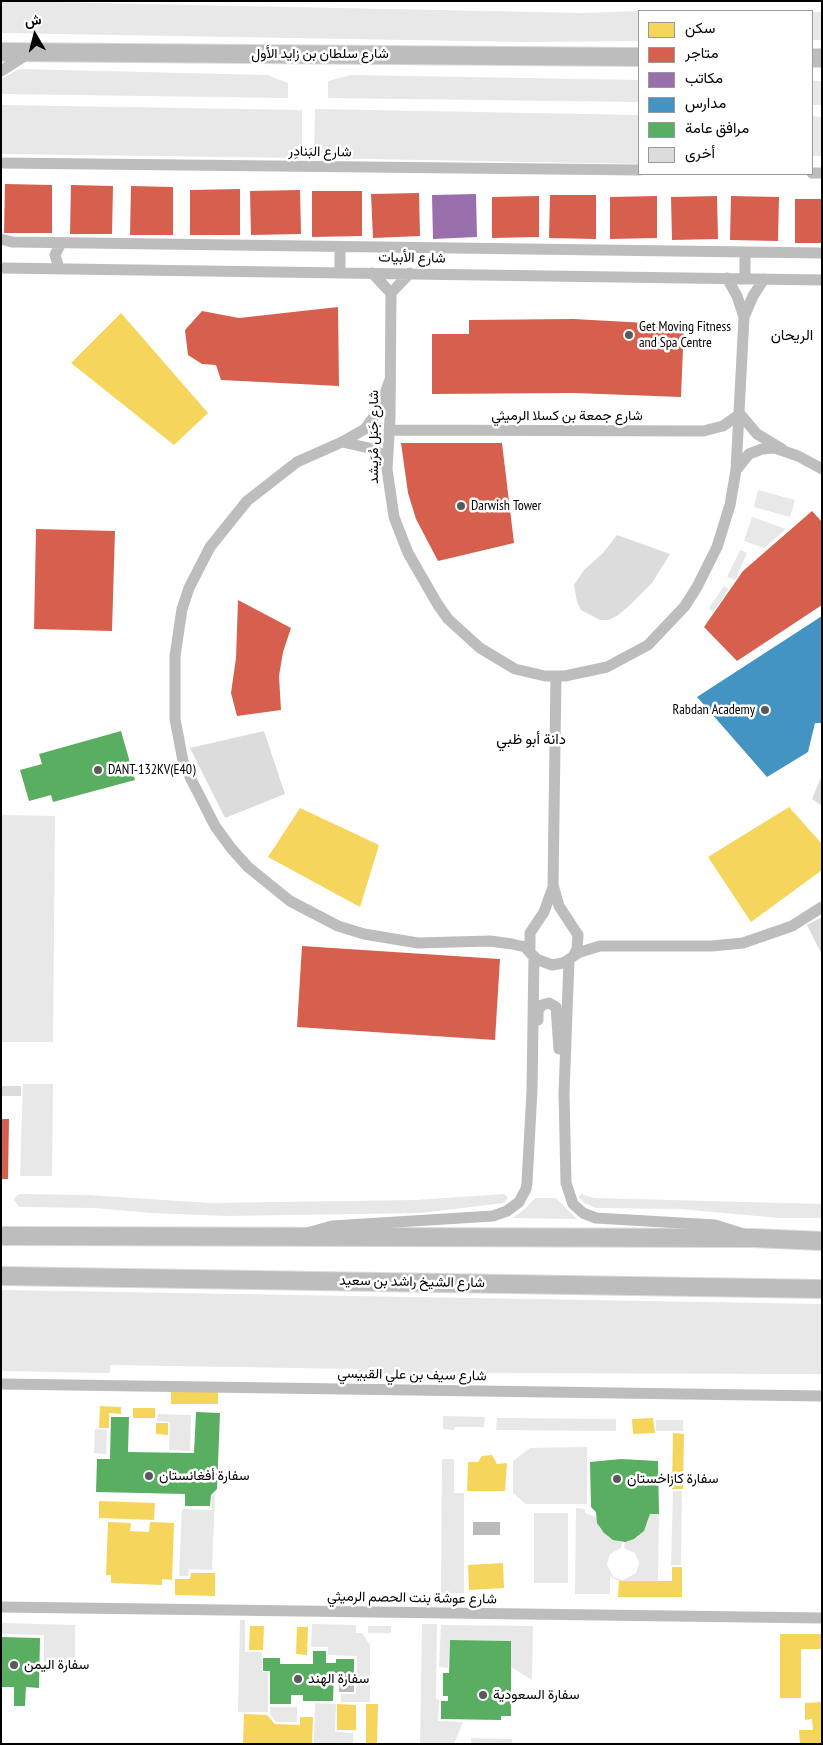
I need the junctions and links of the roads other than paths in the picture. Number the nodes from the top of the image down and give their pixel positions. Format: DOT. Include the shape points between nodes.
graph roads {
  1 [pos="1,52"];
  2 [pos="30,52"];
  3 [pos="638,57"];
  4 [pos="1,71"];
  5 [pos="1,163"];
  6 [pos="638,170"];
  7 [pos="1,239"];
  8 [pos="63,243"];
  9 [pos="340,246"];
  10 [pos="745,252"];
  11 [pos="822,253"];
  12 [pos="1,268"];
  13 [pos="59,268"];
  14 [pos="340,272"];
  15 [pos="372,273"];
  16 [pos="410,273"];
  17 [pos="727,278"];
  18 [pos="745,279"];
  19 [pos="764,279"];
  20 [pos="822,280"];
  21 [pos="391,293"];
  22 [pos="744,317"];
  23 [pos="389,382"];
  24 [pos="740,414"];
  25 [pos="390,430"];
  26 [pos="342,442"];
  27 [pos="782,449"];
  28 [pos="387,457"];
  29 [pos="822,469"];
  30 [pos="736,470"];
  31 [pos="556,676"];
  32 [pos="553,885"];
  33 [pos="822,907"];
  34 [pos="532,953"];
  35 [pos="571,957"];
  36 [pos="532,1090"];
  37 [pos="564,1093"];
  38 [pos="1,1236"];
  39 [pos="298,1237"];
  40 [pos="753,1238"];
  41 [pos="822,1241"];
  42 [pos="1,1276"];
  43 [pos="822,1289"];
  44 [pos="1,1384"];
  45 [pos="822,1396"];
  46 [pos="1,1607"];
  47 [pos="822,1618"];
  1 -- 2 [label="main road, شارع سلطان بن زايد الأول"];
  2 -- 3 [label="main road, شارع سلطان بن زايد الأول"];
  2 -- 4 [label="street"];
  5 -- 6 [label="street, شارع البَنادِر"];
  7 -- 8 [label="street"];
  8 -- 9 [label="street"];
  8 -- 13 [label="street" via="55,255"];
  9 -- 10 [label="street"];
  9 -- 14 [label="street"];
  10 -- 11 [label="street"];
  10 -- 18 [label="street"];
  12 -- 13 [label="street, شارع الأبيات"];
  13 -- 14 [label="street, شارع الأبيات"];
  14 -- 15 [label="street, شارع الأبيات"];
  15 -- 16 [label="street, شارع الأبيات"];
  15 -- 21 [label="street"];
  16 -- 17 [label="street, شارع الأبيات"];
  16 -- 21 [label="street"];
  17 -- 18 [label="street, شارع الأبيات"];
  17 -- 22 [label="street, شارع جَبَل مُرَيشد"];
  18 -- 19 [label="street, شارع الأبيات"];
  19 -- 20 [label="street, شارع الأبيات"];
  19 -- 22 [label="street, شارع جَبَل مُرَيشد"];
  21 -- 23 [label="street, شارع جَبَل مُرَيشد"];
  22 -- 24 [label="street, شارع جَبَل مُرَيشد"];
  23 -- 25 [label="street, شارع جَبَل مُرَيشد"];
  23 -- 26 [label="street" via="376,416 364,429"];
  24 -- 25 [label="street, شارع جمعة بن كسلا الرميثي" via="724,426 703,431"];
  24 -- 27 [label="street" via="757,434"];
  24 -- 30 [label="street, شارع جَبَل مُرَيشد"];
  25 -- 28 [label="street, شارع جَبَل مُرَيشد"];
  26 -- 28 [label="street" via="360,445"];
  26 -- 34 [label="street" via="297,462 263,486 226,524 198,567 182,609 174,663 175,719 183,760 202,803 231,848 276,891 313,914 355,931 391,940 418,943 504,942"];
  27 -- 29 [label="street"];
  27 -- 30 [label="street" via="755,451"];
  28 -- 31 [label="street, شارع جَبَل مُرَيشد" via="391,501 401,535 417,570 448,619 480,648 503,662 533,674"];
  30 -- 31 [label="street, شارع جَبَل مُرَيشد" via="717,547 697,587 671,623 648,645 622,661 592,672"];
  31 -- 32 [label="street"];
  32 -- 34 [label="street" via="544,912 530,933"];
  32 -- 35 [label="street" via="559,906 578,935 577,949"];
  33 -- 35 [label="street" via="792,926 743,942 698,947 600,946"];
  34 -- 35 [label="street" via="542,963 552,965"];
  34 -- 36 [label="street"];
  35 -- 37 [label="street"];
  36 -- 37 [label="street" via="538,1075 538,1011 542,1005 549,1004 558,1011 559,1072"];
  36 -- 39 [label="street" via="526,1189 507,1211 486,1217 332,1226"];
  37 -- 40 [label="street" via="566,1183 570,1198 584,1213 603,1219 716,1224"];
  38 -- 39 [label="main road"];
  39 -- 40 [label="main road"];
  40 -- 41 [label="main road"];
  42 -- 43 [label="main road, شارع الشيخ راشد بن سعيد"];
  44 -- 45 [label="street, شارع سيف بن علي القبيسي"];
  46 -- 47 [label="street, شارع عوشة بنت الحصم الرميثي"];
}
